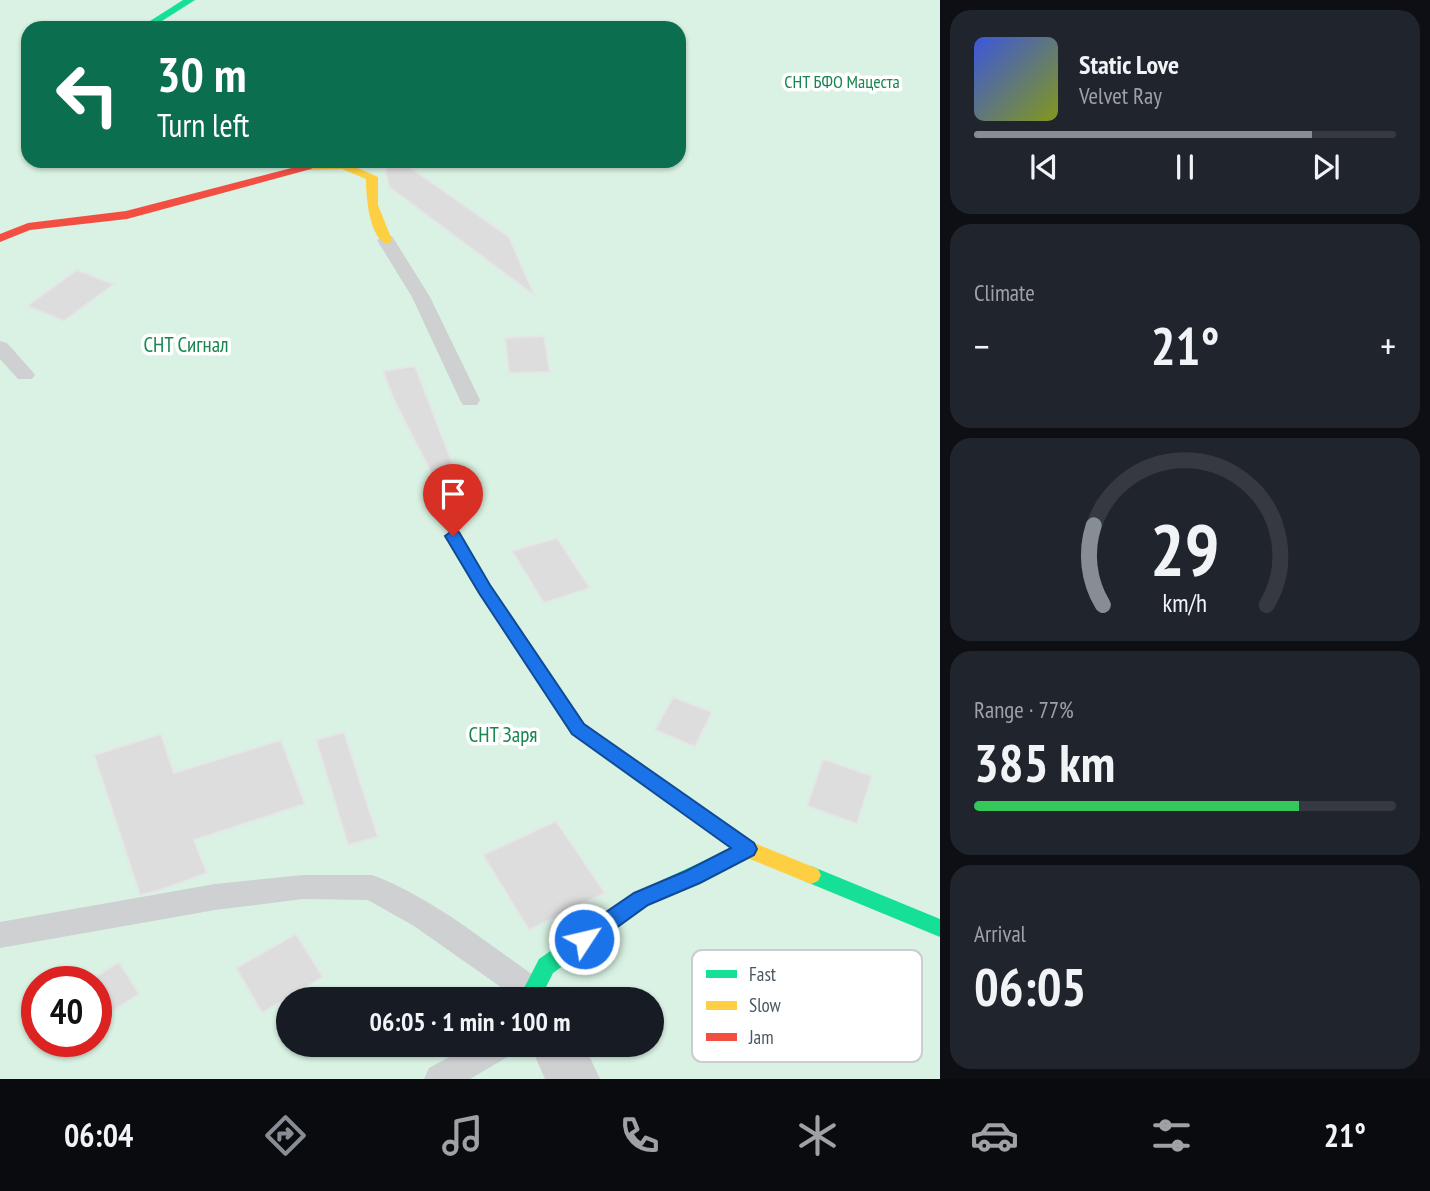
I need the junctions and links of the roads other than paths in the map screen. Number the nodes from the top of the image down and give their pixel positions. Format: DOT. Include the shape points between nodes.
graph roads {
  1 [pos="190,0"];
  2 [pos="156,21"];
  3 [pos="300,168"];
  4 [pos="361,168"];
  5 [pos="0,238"];
  6 [pos="386,240"];
  7 [pos="0,348"];
  8 [pos="25,375"];
  9 [pos="470,400"];
  10 [pos="453,536"];
  11 [pos="747,849"];
  12 [pos="940,928"];
  13 [pos="0,935"];
  14 [pos="520,987"];
  15 [pos="536,987"];
  16 [pos="479,1057"];
  17 [pos="562,1057"];
  18 [pos="440,1079"];
  19 [pos="573,1079"];
  1 -- 2 [label="street"];
  3 -- 5 [label="street" via="127,215 29,227"];
  4 -- 6 [label="street" via="372,177 372,205"];
  6 -- 9 [label="lane" via="421,297"];
  7 -- 8 [label="lane"];
  10 -- 11 [label="street" via="578,729"];
  11 -- 12 [label="street"];
  11 -- 15 [label="street" via="641,899 546,966"];
  13 -- 14 [label="lane" via="215,897 303,887 372,888 424,917"];
  16 -- 18 [label="lane"];
  17 -- 19 [label="street"];
}
